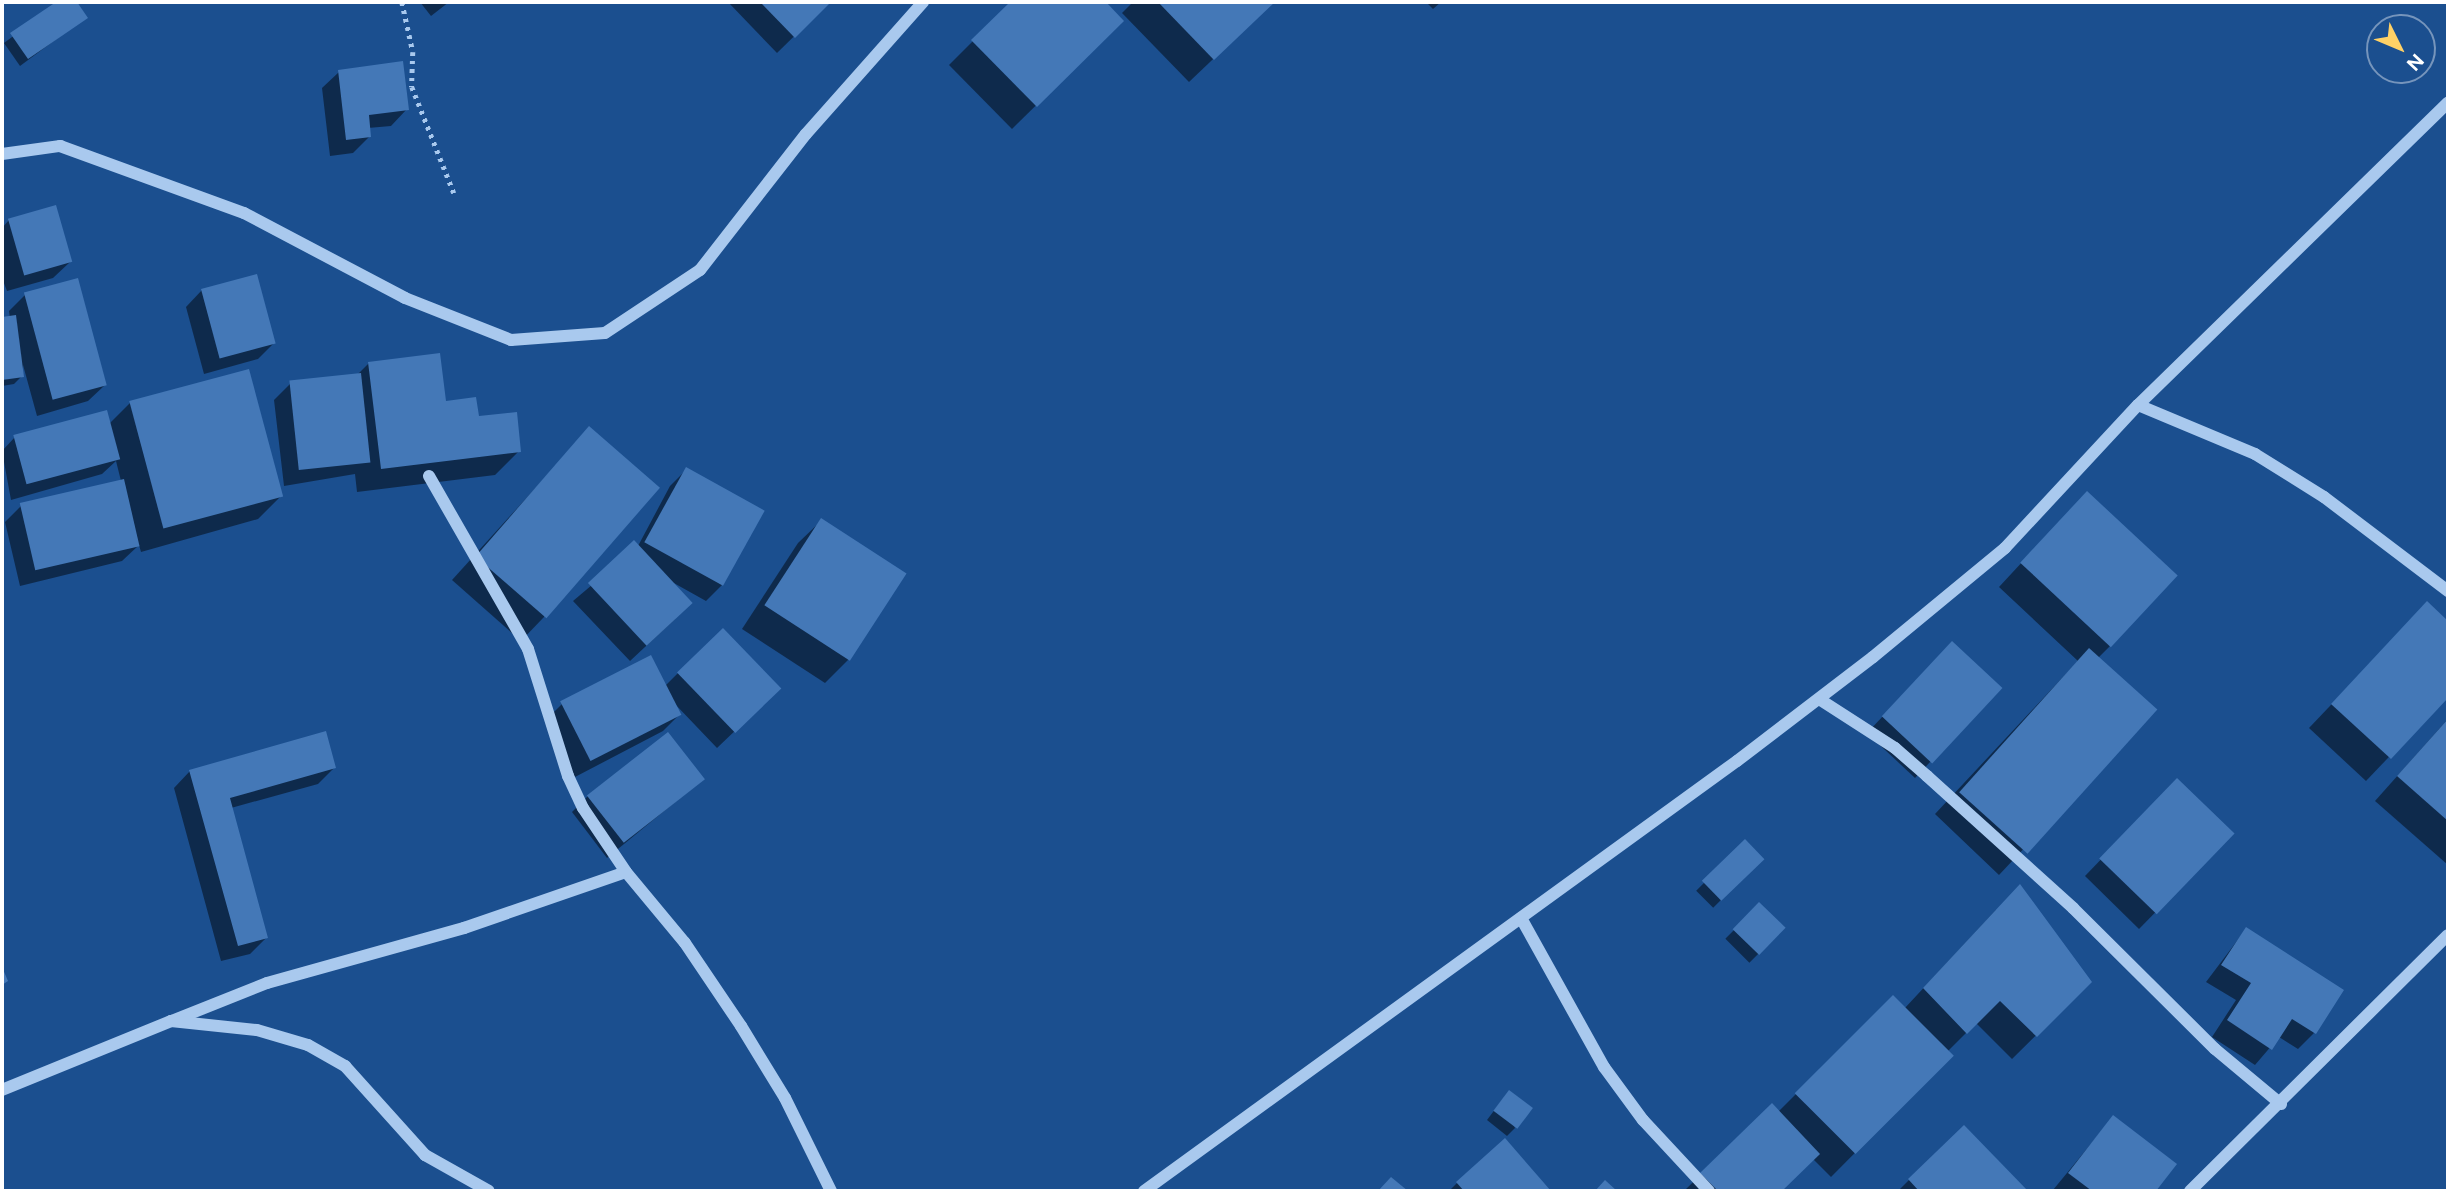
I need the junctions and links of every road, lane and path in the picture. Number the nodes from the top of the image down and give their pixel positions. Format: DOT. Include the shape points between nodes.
graph roads {
  1 [pos="402,2"];
  2 [pos="923,2"];
  3 [pos="2448,103"];
  4 [pos="2,154"];
  5 [pos="454,193"];
  6 [pos="2138,405"];
  7 [pos="429,476"];
  8 [pos="2448,591"];
  9 [pos="1819,699"];
  10 [pos="626,872"];
  11 [pos="1521,918"];
  12 [pos="2448,935"];
  13 [pos="171,1021"];
  14 [pos="2,1090"];
  15 [pos="2281,1104"];
  16 [pos="489,1191"];
  17 [pos="831,1191"];
  18 [pos="1144,1191"];
  19 [pos="1709,1191"];
  20 [pos="2190,1191"];
  1 -- 5 [label="path" via="413,52 412,87"];
  2 -- 4 [label="street" via="806,134 700,270 605,333 511,340 405,298 232,208 60,146"];
  3 -- 6 [label="street"];
  6 -- 8 [label="street" via="2255,454 2323,497"];
  6 -- 9 [label="street" via="2005,548"];
  7 -- 10 [label="street" via="528,649 568,776"];
  9 -- 11 [label="street"];
  9 -- 15 [label="street" via="1886,742 1927,776 2073,908 2215,1049"];
  10 -- 13 [label="street" via="464,928 267,983"];
  10 -- 17 [label="street" via="685,943 741,1026 785,1098"];
  11 -- 18 [label="street"];
  11 -- 19 [label="street" via="1604,1066 1643,1121"];
  12 -- 15 [label="street"];
  13 -- 14 [label="street"];
  13 -- 16 [label="street" via="257,1030 309,1045 345,1066 425,1155"];
  15 -- 20 [label="street"];
}
